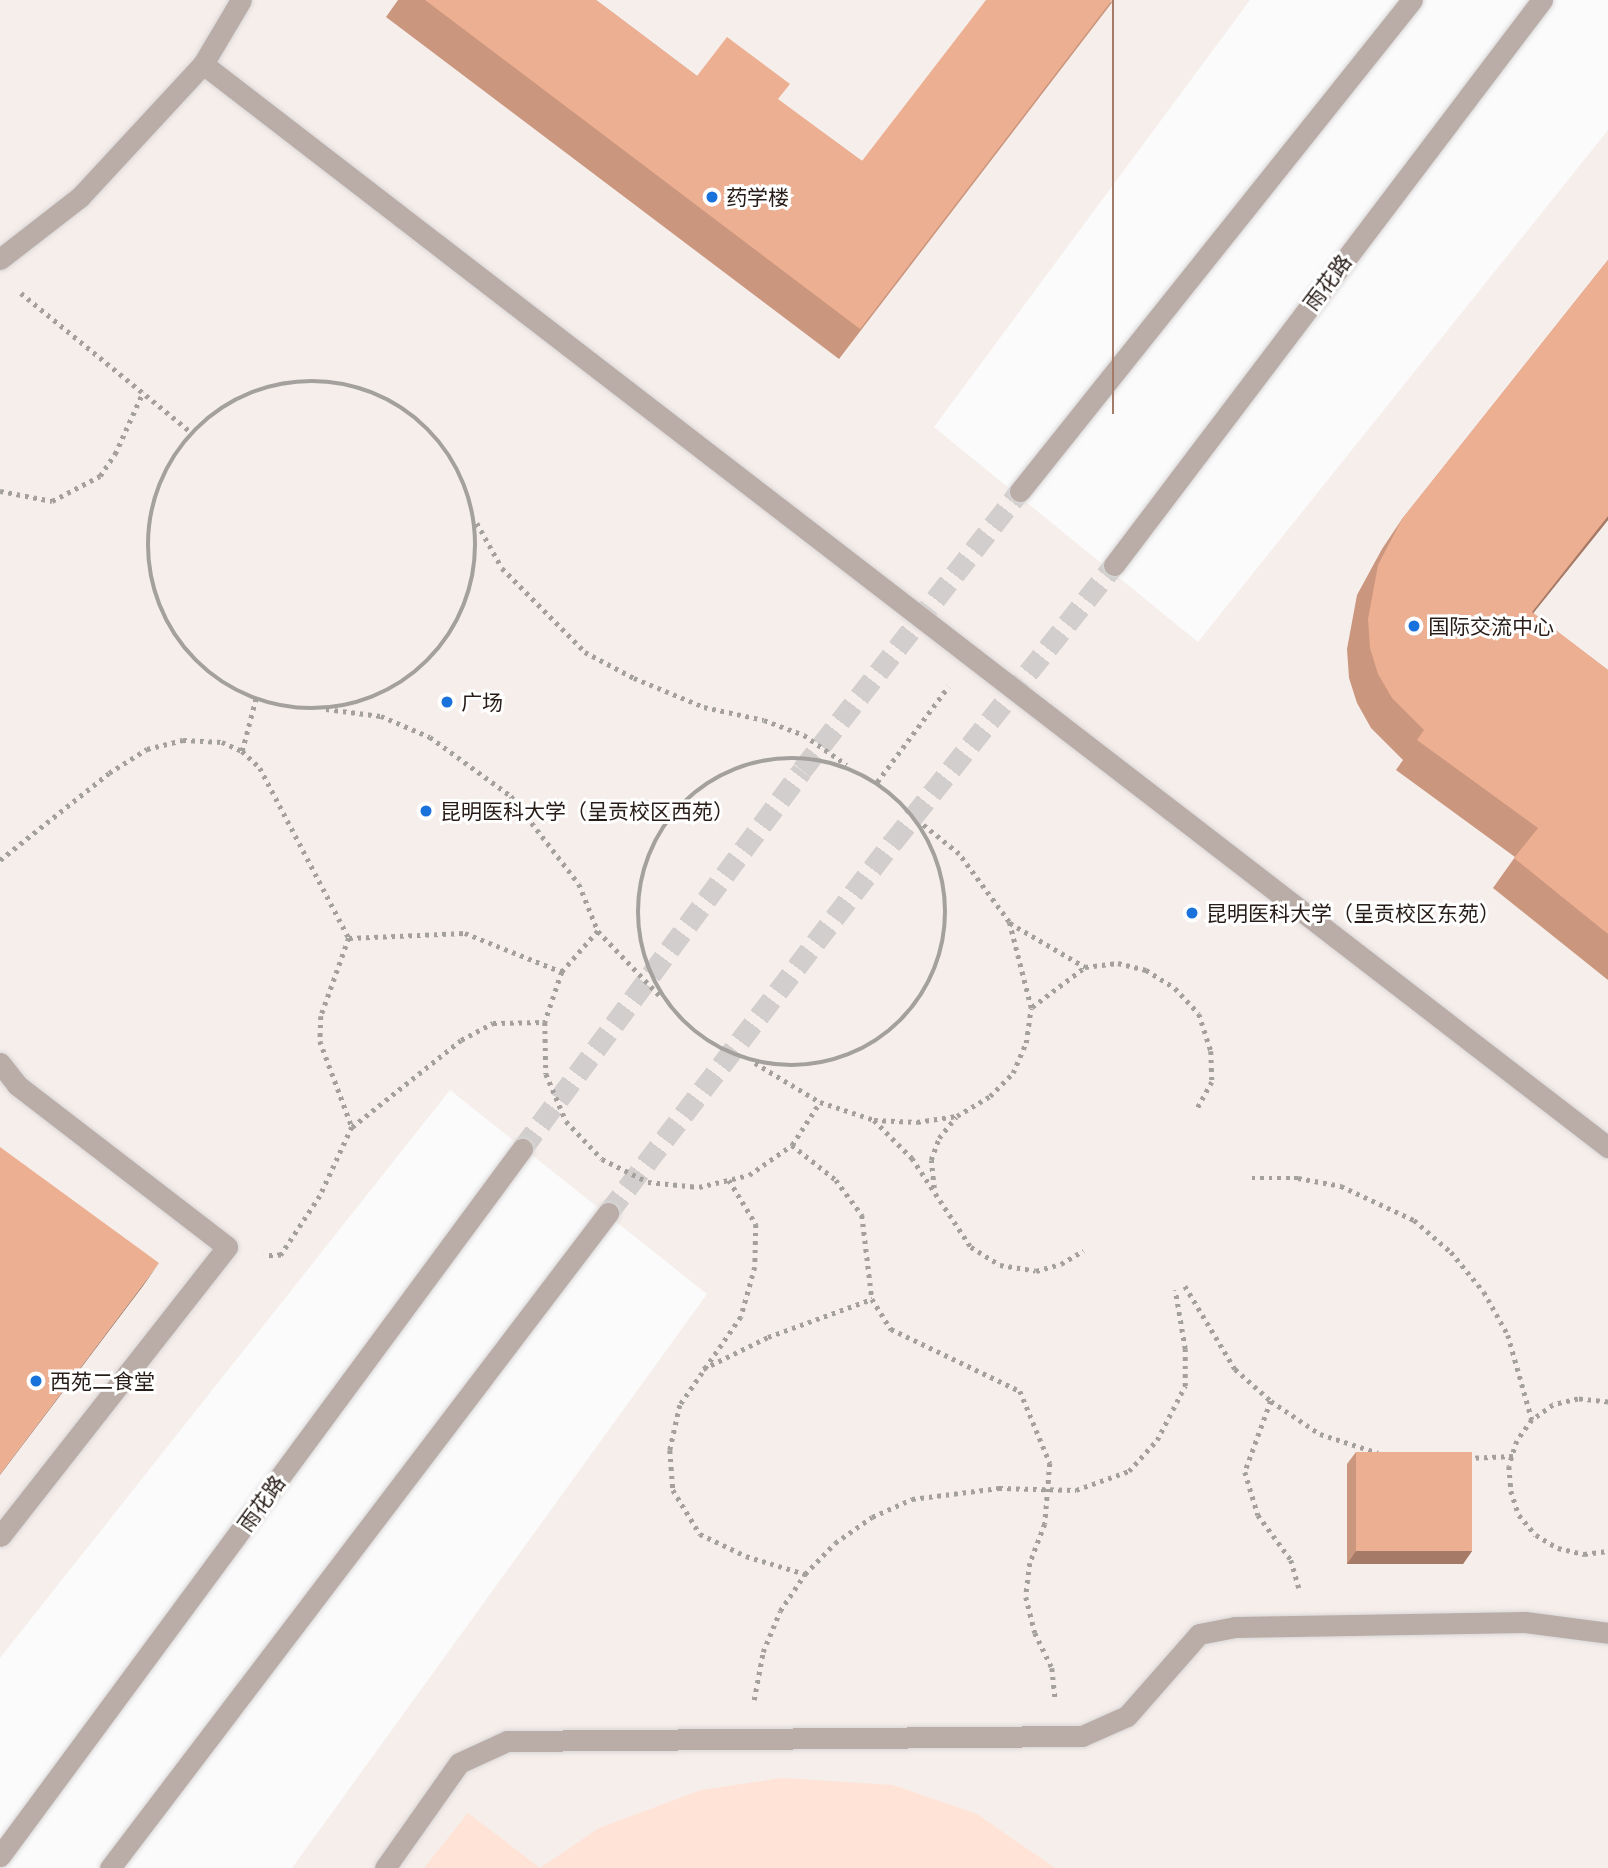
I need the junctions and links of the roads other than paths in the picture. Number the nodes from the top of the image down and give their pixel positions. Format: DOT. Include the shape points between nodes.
graph roads {
  1 [pos="241,0"];
  2 [pos="1412,0"];
  3 [pos="1542,0"];
  4 [pos="203,64"];
  5 [pos="0,259"];
  6 [pos="1020,491"];
  7 [pos="1114,565"];
  8 [pos="0,1063"];
  9 [pos="1608,1147"];
  10 [pos="522,1149"];
  11 [pos="608,1213"];
  12 [pos="0,1536"];
  13 [pos="1608,1633"];
  14 [pos="0,1856"];
  15 [pos="110,1868"];
  16 [pos="386,1868"];
  1 -- 4 [label="street"];
  2 -- 6 [label="street"];
  3 -- 7 [label="street, 雨花路"];
  4 -- 5 [label="street" via="80,197"];
  4 -- 9 [label="street"];
  8 -- 12 [label="street" via="17,1085 226,1247"];
  10 -- 14 [label="street, 雨花路"];
  11 -- 15 [label="street"];
  13 -- 16 [label="street" via="1525,1622 1234,1627 1199,1634 1127,1716 1082,1736 507,1741 459,1763"];
}
